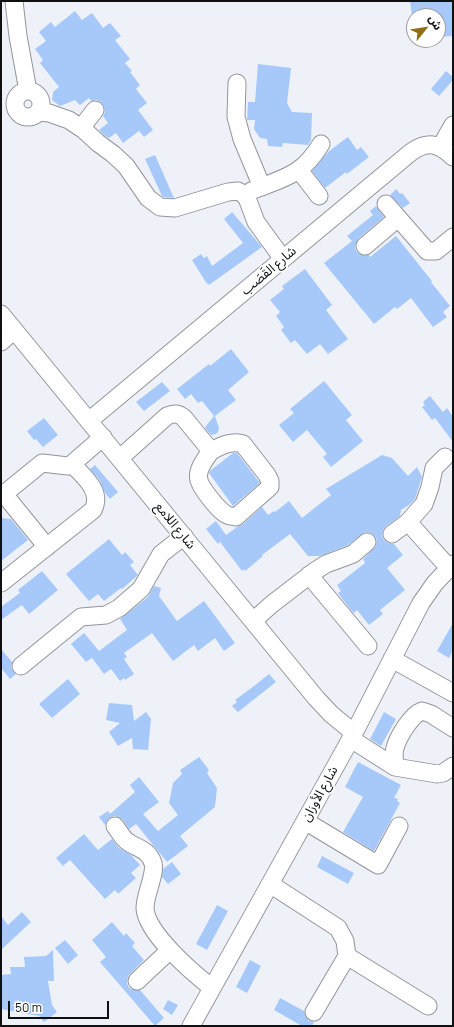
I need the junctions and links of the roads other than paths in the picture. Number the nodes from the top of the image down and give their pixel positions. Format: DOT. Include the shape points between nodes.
graph roads {
  1 [pos="14,1"];
  2 [pos="237,83"];
  3 [pos="28,91"];
  4 [pos="8,106"];
  5 [pos="95,110"];
  6 [pos="39,112"];
  7 [pos="453,125"];
  8 [pos="81,128"];
  9 [pos="321,144"];
  10 [pos="447,152"];
  11 [pos="299,170"];
  12 [pos="262,187"];
  13 [pos="243,194"];
  14 [pos="319,196"];
  15 [pos="386,204"];
  16 [pos="398,218"];
  17 [pos="453,237"];
  18 [pos="365,246"];
  19 [pos="283,259"];
  20 [pos="1,314"];
  21 [pos="14,330"];
  22 [pos="1,342"];
  23 [pos="90,420"];
  24 [pos="103,437"];
  25 [pos="211,451"];
  26 [pos="445,457"];
  27 [pos="120,458"];
  28 [pos="72,464"];
  29 [pos="408,522"];
  30 [pos="392,534"];
  31 [pos="184,536"];
  32 [pos="367,542"];
  33 [pos="47,546"];
  34 [pos="451,566"];
  35 [pos="309,575"];
  36 [pos="1,582"];
  37 [pos="253,620"];
  38 [pos="368,646"];
  39 [pos="392,660"];
  40 [pos="21,666"];
  41 [pos="453,693"];
  42 [pos="453,728"];
  43 [pos="352,736"];
  44 [pos="453,766"];
  45 [pos="395,767"];
  46 [pos="305,821"];
  47 [pos="115,826"];
  48 [pos="398,826"];
  49 [pos="270,884"];
  50 [pos="170,950"];
  51 [pos="347,956"];
  52 [pos="137,981"];
  53 [pos="212,988"];
  54 [pos="428,1006"];
  55 [pos="314,1012"];
  56 [pos="191,1026"];
  1 -- 3 [label="street"];
  2 -- 12 [label="street" via="236,117 242,139"];
  3 -- 4 [label="street" via="19,94"];
  3 -- 6 [label="street" via="34,92 40,99"];
  4 -- 6 [label="street" via="27,117"];
  5 -- 8 [label="street"];
  6 -- 8 [label="street" via="69,120"];
  7 -- 10 [label="street"];
  8 -- 13 [label="street" via="126,166 148,198 160,206 175,208 228,192"];
  9 -- 11 [label="street"];
  10 -- 19 [label="street, شارع القَصَب" via="432,145 424,145 413,151"];
  11 -- 12 [label="street"];
  11 -- 14 [label="street"];
  12 -- 13 [label="street"];
  13 -- 19 [label="street" via="256,222"];
  15 -- 16 [label="street"];
  16 -- 17 [label="street" via="426,251 436,251"];
  16 -- 18 [label="street"];
  19 -- 23 [label="street, شارع القَصَب"];
  20 -- 21 [label="street, شارع اللامع"];
  21 -- 22 [label="street"];
  21 -- 23 [label="street, شارع اللامع"];
  23 -- 24 [label="street, شارع اللامع"];
  24 -- 27 [label="street, شارع اللامع"];
  24 -- 28 [label="street"];
  25 -- 25 [label="street" via="237,441 243,444 270,481 270,487 236,517 224,513 198,480 204,460"];
  25 -- 27 [label="street" via="184,418 174,413 167,416"];
  26 -- 29 [label="street" via="434,468 424,504"];
  27 -- 31 [label="street, شارع اللامع"];
  28 -- 33 [label="street" via="93,488 96,494 95,506"];
  28 -- 33 [label="street" via="68,466 42,463 4,494"];
  29 -- 30 [label="street"];
  29 -- 34 [label="street"];
  31 -- 37 [label="street, شارع اللامع"];
  31 -- 40 [label="street" via="160,554 141,589 120,608 106,615 81,617"];
  32 -- 35 [label="street" via="353,554 326,564"];
  33 -- 36 [label="street"];
  34 -- 39 [label="street, شارع الأوزان" via="421,603"];
  35 -- 37 [label="street"];
  35 -- 38 [label="street"];
  37 -- 43 [label="street, شارع اللامع" via="316,698"];
  39 -- 41 [label="street"];
  39 -- 43 [label="street, شارع الأوزان"];
  42 -- 45 [label="street" via="431,714 422,711 417,713 410,719 395,749"];
  43 -- 45 [label="street, شارع اللامع"];
  43 -- 46 [label="street, شارع الأوزان"];
  44 -- 45 [label="street" via="437,774"];
  46 -- 48 [label="street" via="378,865"];
  46 -- 49 [label="street, شارع الأوزان"];
  47 -- 50 [label="street" via="128,842 140,847 153,863 154,869 145,909 152,927"];
  49 -- 51 [label="street" via="338,928 345,941"];
  49 -- 53 [label="street, شارع الأوزان"];
  50 -- 52 [label="street"];
  50 -- 53 [label="street" via="193,974"];
  51 -- 54 [label="street"];
  51 -- 55 [label="street"];
  53 -- 56 [label="street, شارع الأوزان"];
}
